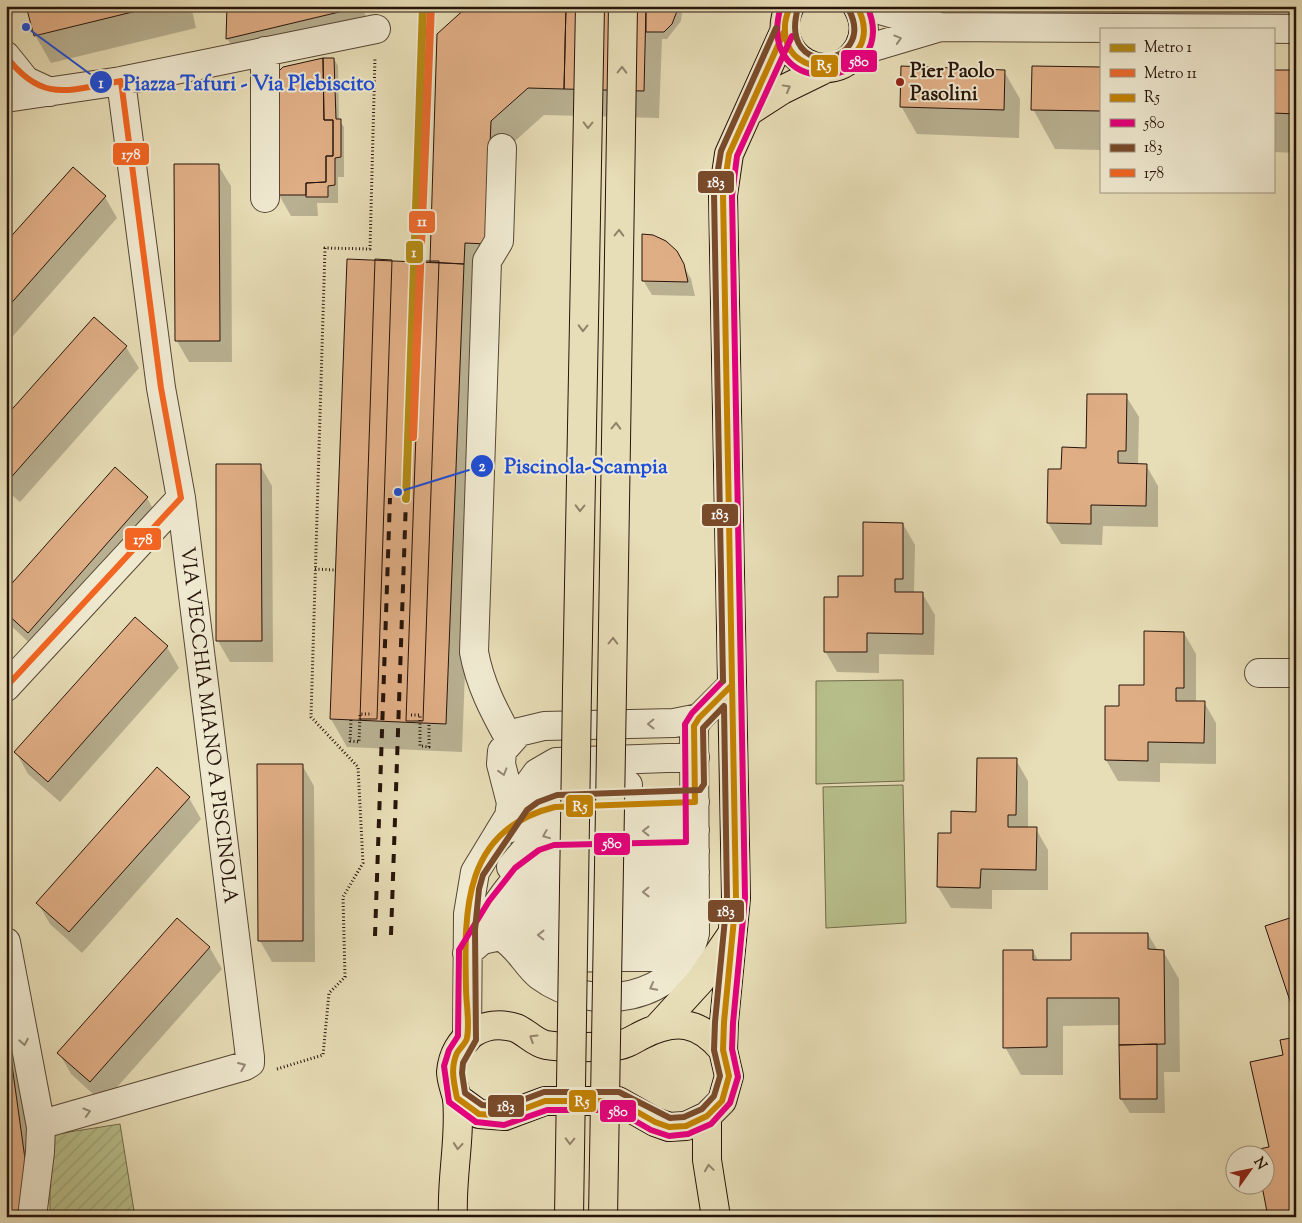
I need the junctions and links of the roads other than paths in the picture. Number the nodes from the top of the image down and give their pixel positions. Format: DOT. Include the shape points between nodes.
graph roads {
  1 [pos="590,6"];
  2 [pos="624,6"];
  3 [pos="857,6"];
  4 [pos="866,6"];
  5 [pos="786,15"];
  6 [pos="940,27"];
  7 [pos="1118,28"];
  8 [pos="376,29"];
  9 [pos="1274,29"];
  10 [pos="1296,29"];
  11 [pos="264,51"];
  12 [pos="856,52"];
  13 [pos="6,56"];
  14 [pos="827,68"];
  15 [pos="121,81"];
  16 [pos="50,92"];
  17 [pos="6,98"];
  18 [pos="748,112"];
  19 [pos="502,148"];
  20 [pos="265,198"];
  21 [pos="182,498"];
  22 [pos="1259,673"];
  23 [pos="1296,673"];
  24 [pos="732,685"];
  25 [pos="6,687"];
  26 [pos="699,718"];
  27 [pos="510,740"];
  28 [pos="695,781"];
  29 [pos="511,817"];
  30 [pos="694,892"];
  31 [pos="732,933"];
  32 [pos="489,941"];
  33 [pos="6,942"];
  34 [pos="658,1027"];
  35 [pos="467,1039"];
  36 [pos="723,1050"];
  37 [pos="457,1098"];
  38 [pos="707,1116"];
  39 [pos="41,1127"];
  40 [pos="32,1217"];
  41 [pos="453,1217"];
  42 [pos="569,1217"];
  43 [pos="603,1217"];
  44 [pos="716,1217"];
  1 -- 42 [label="main road, one-way, bridge"];
  43 -- 2 [label="main road, one-way, bridge"];
  3 -- 12 [label="main road" via="864,28"];
  4 -- 6 [label="street"];
  5 -- 14 [label="main road" via="787,44 794,55 804,63"];
  5 -- 18 [label="main road"];
  6 -- 7 [label="street"];
  12 -- 6 [label="street, one-way"];
  8 -- 11 [label="street"];
  9 -- 10 [label="street"];
  11 -- 15 [label="street"];
  11 -- 20 [label="street"];
  12 -- 14 [label="main road" via="848,60"];
  13 -- 16 [label="street" via="26,82"];
  18 -- 14 [label="main road, one-way" via="782,90"];
  15 -- 16 [label="street"];
  15 -- 21 [label="street, VIA VECCHIA MIANO A PISCINOLA" via="161,388"];
  16 -- 17 [label="street"];
  18 -- 24 [label="main road" via="729,154 723,195"];
  19 -- 27 [label="street" via="499,241 487,261 474,652 485,692"];
  21 -- 25 [label="street"];
  39 -- 21 [label="street, VIA VECCHIA MIANO A PISCINOLA, one-way" via="46,1123 147,1105 250,1063"];
  22 -- 23 [label="street"];
  24 -- 26 [label="street"];
  24 -- 31 [label="main road" via="736,898"];
  26 -- 27 [label="street, one-way" via="674,723 544,726 519,732"];
  26 -- 28 [label="street" via="694,726"];
  27 -- 29 [label="street, one-way" via="502,752 501,764 511,803"];
  28 -- 29 [label="street"];
  28 -- 29 [label="street" via="555,786"];
  28 -- 30 [label="street"];
  29 -- 32 [label="street" via="475,872 469,898"];
  30 -- 32 [label="street, one-way"];
  30 -- 32 [label="street, one-way" via="553,894 540,897 514,909"];
  30 -- 32 [label="street, one-way" via="554,854 533,864 496,906"];
  30 -- 32 [label="street, one-way" via="674,975 648,990 610,999 570,992 551,983"];
  31 -- 34 [label="main road" via="700,981"];
  31 -- 36 [label="main road"];
  32 -- 35 [label="street"];
  33 -- 39 [label="street, one-way"];
  34 -- 35 [label="main road, one-way" via="617,1046 544,1045 518,1029 496,1024 481,1028"];
  34 -- 36 [label="main road" via="689,1025 709,1034"];
  35 -- 37 [label="main road" via="456,1051 451,1073"];
  36 -- 38 [label="main road" via="730,1076 722,1101"];
  37 -- 38 [label="main road" via="479,1114 505,1116 545,1101 618,1101 669,1127 686,1126"];
  37 -- 41 [label="main road, one-way" via="459,1122"];
  44 -- 38 [label="main road, one-way" via="707,1160"];
  39 -- 40 [label="street"];
}
